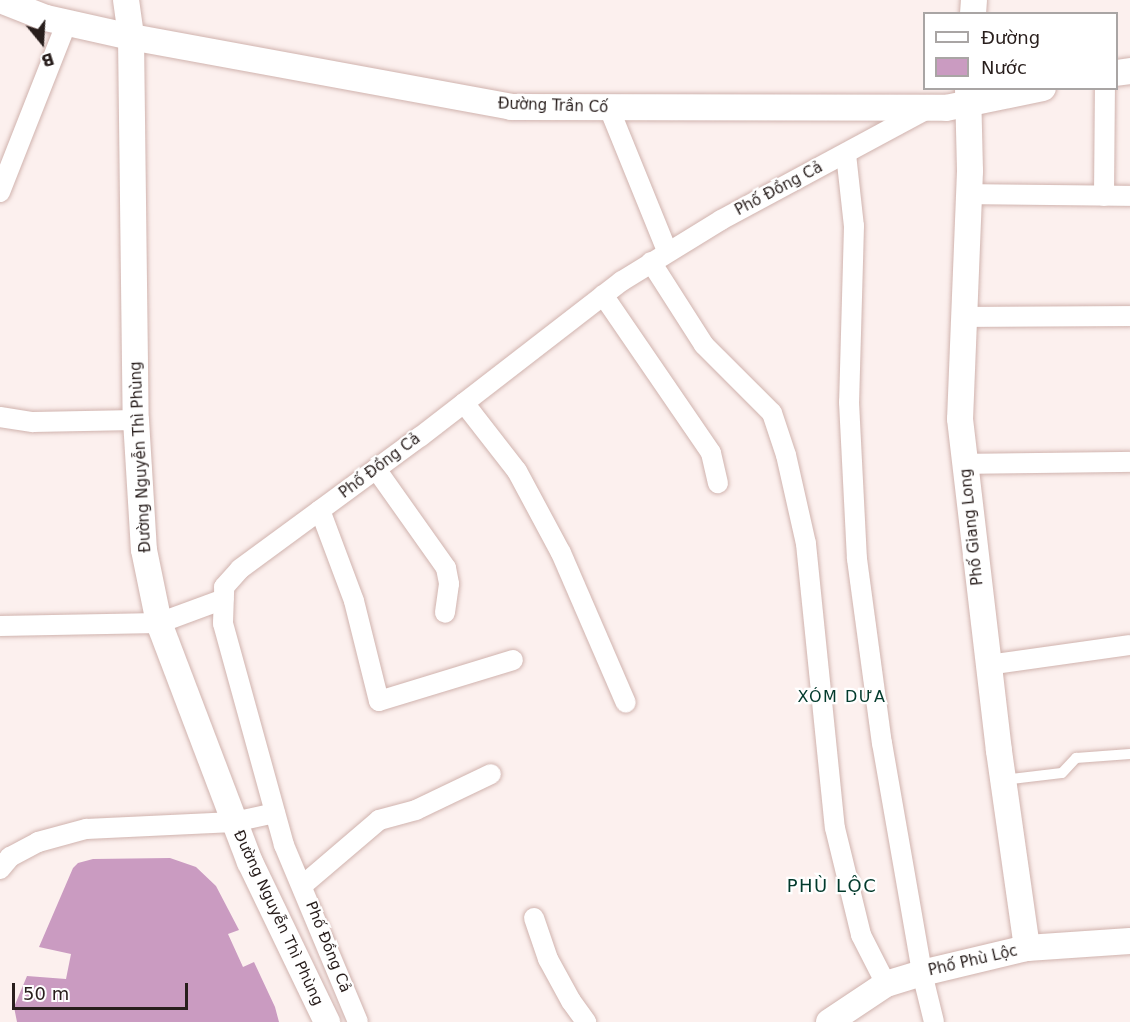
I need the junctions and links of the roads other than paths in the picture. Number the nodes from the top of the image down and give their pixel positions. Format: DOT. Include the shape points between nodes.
graph roads {
  1 [pos="0,0"];
  2 [pos="126,0"];
  3 [pos="67,22"];
  4 [pos="131,38"];
  5 [pos="1023,90"];
  6 [pos="1105,90"];
  7 [pos="967,96"];
  8 [pos="609,108"];
  9 [pos="928,108"];
  10 [pos="846,154"];
  11 [pos="0,192"];
  12 [pos="969,194"];
  13 [pos="1104,195"];
  14 [pos="1130,196"];
  15 [pos="659,256"];
  16 [pos="603,295"];
  17 [pos="1130,316"];
  18 [pos="964,317"];
  19 [pos="464,403"];
  20 [pos="0,417"];
  21 [pos="136,420"];
  22 [pos="1130,462"];
  23 [pos="965,464"];
  24 [pos="376,469"];
  25 [pos="718,483"];
  26 [pos="320,510"];
  27 [pos="224,599"];
  28 [pos="445,613"];
  29 [pos="159,623"];
  30 [pos="0,626"];
  31 [pos="1130,645"];
  32 [pos="513,660"];
  33 [pos="988,665"];
  34 [pos="626,703"];
  35 [pos="1130,754"];
  36 [pos="491,774"];
  37 [pos="1003,780"];
  38 [pos="276,813"];
  39 [pos="234,822"];
  40 [pos="0,869"];
  41 [pos="303,885"];
  42 [pos="534,918"];
  43 [pos="1130,941"];
  44 [pos="1027,948"];
  45 [pos="922,972"];
  46 [pos="886,984"];
  47 [pos="327,1022"];
  48 [pos="358,1022"];
  49 [pos="586,1022"];
  50 [pos="828,1022"];
  51 [pos="934,1022"];
  1 -- 3 [label="street, Đường Trần Cố"];
  2 -- 4 [label="street, Đường Nguyễn Thì Phùng"];
  3 -- 4 [label="street, Đường Trần Cố"];
  3 -- 11 [label="street"];
  4 -- 8 [label="street, Đường Trần Cố" via="511,108"];
  4 -- 21 [label="street, Đường Nguyễn Thì Phùng"];
  5 -- 7 [label="street, Đường Trần Cố"];
  6 -- 13 [label="street"];
  7 -- 9 [label="street, Đường Trần Cố"];
  7 -- 12 [label="street, Phố Giang Long"];
  8 -- 9 [label="street, Đường Trần Cố"];
  8 -- 15 [label="street"];
  9 -- 10 [label="street, Phố Đồng Cả"];
  10 -- 15 [label="street, Phố Đồng Cả"];
  10 -- 45 [label="street" via="854,226 849,402 857,559 882,743"];
  12 -- 13 [label="street"];
  12 -- 18 [label="street, Phố Giang Long"];
  13 -- 14 [label="street"];
  15 -- 16 [label="street, Phố Đồng Cả"];
  15 -- 46 [label="street" via="704,345 772,413 786,455 806,544 835,828 861,935"];
  16 -- 19 [label="street, Phố Đồng Cả"];
  16 -- 25 [label="street" via="711,453"];
  17 -- 18 [label="street"];
  18 -- 23 [label="street, Phố Giang Long" via="960,419"];
  19 -- 24 [label="street, Phố Đồng Cả"];
  19 -- 34 [label="street" via="517,471 561,552"];
  20 -- 21 [label="street" via="33,422"];
  21 -- 29 [label="street, Đường Nguyễn Thì Phùng" via="144,550"];
  22 -- 23 [label="street"];
  23 -- 33 [label="street, Phố Giang Long"];
  24 -- 26 [label="street, Phố Đồng Cả"];
  24 -- 28 [label="street" via="446,568 449,584"];
  26 -- 27 [label="street, Phố Đồng Cả" via="240,570 224,587"];
  26 -- 32 [label="street" via="354,601 379,701"];
  27 -- 29 [label="street"];
  27 -- 38 [label="street, Phố Đồng Cả" via="223,623"];
  29 -- 30 [label="street"];
  29 -- 39 [label="street, Đường Nguyễn Thì Phùng"];
  31 -- 33 [label="street"];
  33 -- 37 [label="street, Phố Giang Long"];
  35 -- 37 [label="lane" via="1077,758 1062,773"];
  36 -- 41 [label="street" via="416,810 379,820"];
  37 -- 44 [label="street, Phố Giang Long"];
  38 -- 39 [label="street"];
  38 -- 41 [label="street, Phố Đồng Cả" via="284,845"];
  39 -- 40 [label="street" via="86,829 38,842 9,856"];
  39 -- 47 [label="street, Đường Nguyễn Thì Phùng" via="267,902"];
  41 -- 48 [label="street, Phố Đồng Cả"];
  42 -- 49 [label="street" via="549,959"];
  43 -- 44 [label="street, Phố Phù Lộc"];
  44 -- 45 [label="street, Phố Phù Lộc"];
  45 -- 46 [label="street, Phố Phù Lộc"];
  45 -- 51 [label="street"];
  46 -- 50 [label="street, Phố Phù Lộc"];
}
